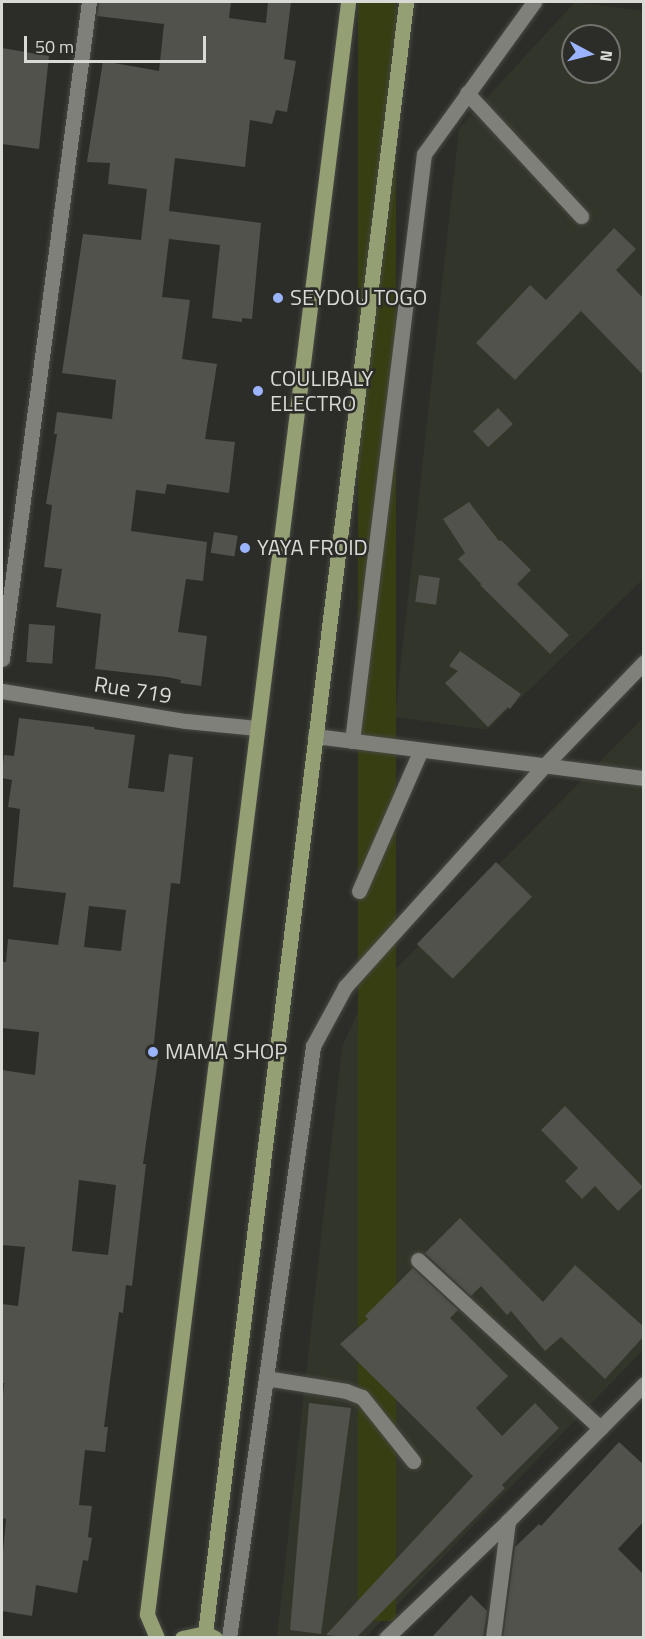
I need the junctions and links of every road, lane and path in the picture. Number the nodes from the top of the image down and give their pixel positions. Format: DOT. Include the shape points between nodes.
graph roads {
  1 [pos="89,2"];
  2 [pos="348,2"];
  3 [pos="406,2"];
  4 [pos="534,2"];
  5 [pos="467,93"];
  6 [pos="581,216"];
  7 [pos="2,659"];
  8 [pos="644,662"];
  9 [pos="2,691"];
  10 [pos="257,728"];
  11 [pos="315,736"];
  12 [pos="352,741"];
  13 [pos="421,750"];
  14 [pos="544,765"];
  15 [pos="644,778"];
  16 [pos="359,891"];
  17 [pos="418,1260"];
  18 [pos="266,1377"];
  19 [pos="644,1384"];
  20 [pos="600,1428"];
  21 [pos="413,1461"];
  22 [pos="508,1521"];
  23 [pos="210,1635"];
  24 [pos="157,1638"];
  25 [pos="182,1638"];
  26 [pos="229,1638"];
  27 [pos="386,1638"];
  28 [pos="493,1638"];
  1 -- 7 [label="street"];
  2 -- 10 [label="main road"];
  3 -- 11 [label="main road"];
  4 -- 5 [label="street"];
  5 -- 6 [label="street"];
  5 -- 12 [label="street" via="424,154"];
  8 -- 14 [label="street"];
  9 -- 10 [label="street, Rue 719" via="186,721"];
  10 -- 24 [label="main road" via="147,1614"];
  11 -- 12 [label="street"];
  11 -- 23 [label="main road"];
  12 -- 13 [label="street"];
  13 -- 14 [label="street"];
  13 -- 16 [label="street"];
  14 -- 15 [label="street"];
  14 -- 18 [label="street" via="345,987 313,1046"];
  17 -- 20 [label="street"];
  18 -- 21 [label="street" via="362,1397"];
  18 -- 26 [label="street"];
  19 -- 20 [label="street"];
  20 -- 22 [label="street"];
  22 -- 27 [label="street"];
  22 -- 28 [label="street"];
  23 -- 25 [label="main road"];
}
